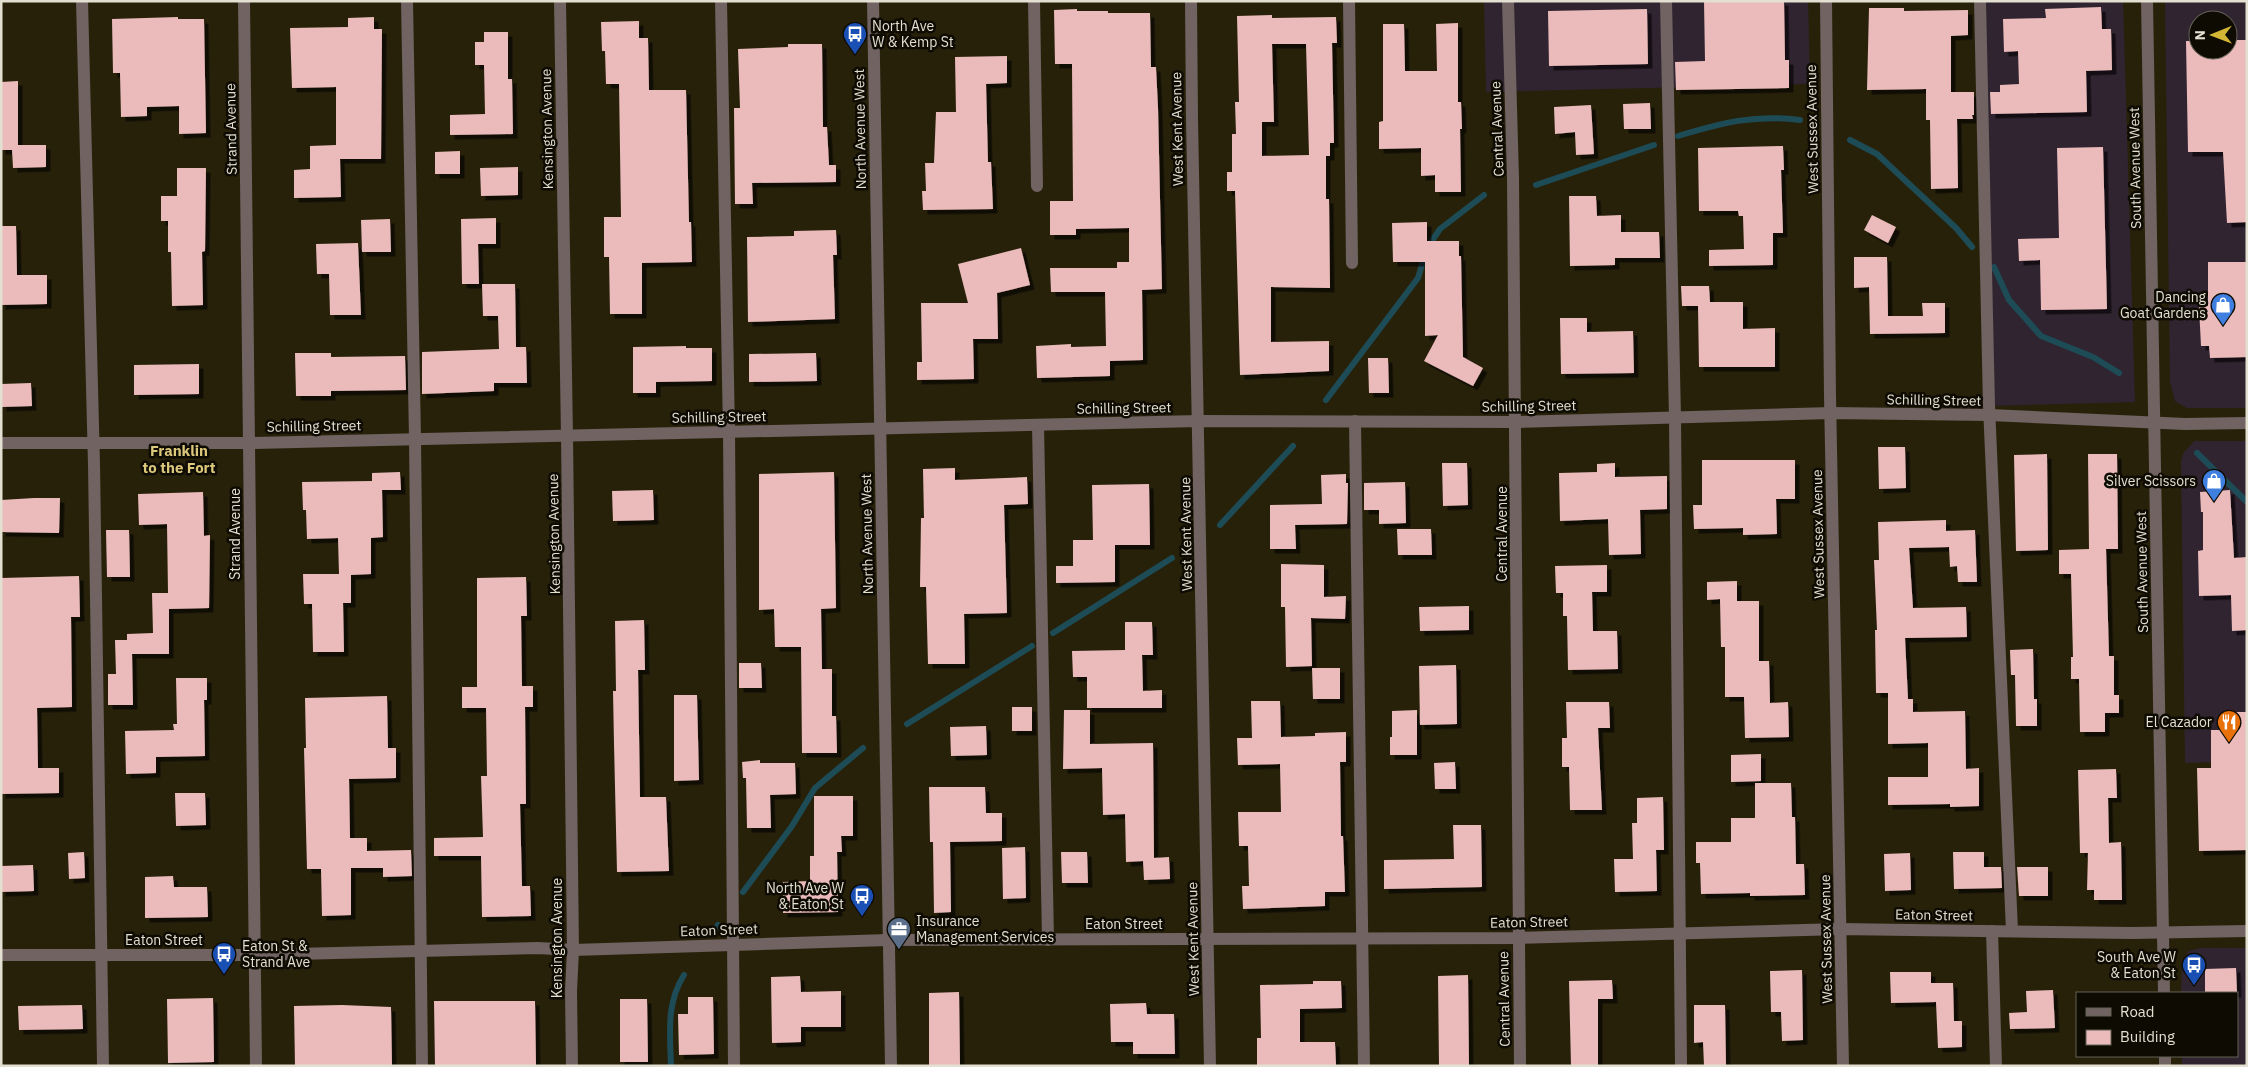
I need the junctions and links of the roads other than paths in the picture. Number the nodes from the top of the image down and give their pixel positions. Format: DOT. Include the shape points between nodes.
graph roads {
  1 [pos="82,1"];
  2 [pos="244,1"];
  3 [pos="407,1"];
  4 [pos="560,1"];
  5 [pos="722,1"];
  6 [pos="873,1"];
  7 [pos="1034,1"];
  8 [pos="1191,1"];
  9 [pos="1349,1"];
  10 [pos="1508,1"];
  11 [pos="1666,1"];
  12 [pos="1826,1"];
  13 [pos="1980,1"];
  14 [pos="2147,1"];
  15 [pos="1038,186"];
  16 [pos="1352,263"];
  17 [pos="1831,413"];
  18 [pos="1990,416"];
  19 [pos="1675,418"];
  20 [pos="1199,421"];
  21 [pos="1355,421"];
  22 [pos="1516,422"];
  23 [pos="2154,422"];
  24 [pos="2247,423"];
  25 [pos="1038,425"];
  26 [pos="880,428"];
  27 [pos="729,432"];
  28 [pos="568,436"];
  29 [pos="415,439"];
  30 [pos="250,442"];
  31 [pos="1,443"];
  32 [pos="94,443"];
  33 [pos="1840,929"];
  34 [pos="1992,931"];
  35 [pos="2012,931"];
  36 [pos="2247,931"];
  37 [pos="1680,933"];
  38 [pos="2163,933"];
  39 [pos="1518,938"];
  40 [pos="1209,939"];
  41 [pos="1362,939"];
  42 [pos="888,940"];
  43 [pos="1048,940"];
  44 [pos="733,944"];
  45 [pos="573,950"];
  46 [pos="422,951"];
  47 [pos="1,955"];
  48 [pos="100,955"];
  49 [pos="254,955"];
  50 [pos="2164,992"];
  51 [pos="103,1066"];
  52 [pos="256,1066"];
  53 [pos="422,1066"];
  54 [pos="572,1066"];
  55 [pos="734,1066"];
  56 [pos="891,1066"];
  57 [pos="1210,1066"];
  58 [pos="1364,1066"];
  59 [pos="1520,1066"];
  60 [pos="1681,1066"];
  61 [pos="1843,1066"];
  62 [pos="1996,1066"];
  1 -- 32 [label="street"];
  2 -- 30 [label="street, Strand Avenue"];
  3 -- 29 [label="street"];
  4 -- 28 [label="street, Kensington Avenue"];
  5 -- 27 [label="street"];
  6 -- 26 [label="street, North Avenue West"];
  7 -- 15 [label="street"];
  8 -- 20 [label="street, West Kent Avenue"];
  9 -- 16 [label="street"];
  10 -- 22 [label="street, Central Avenue" via="1514,178"];
  11 -- 19 [label="street"];
  12 -- 17 [label="street, West Sussex Avenue"];
  13 -- 18 [label="street"];
  14 -- 23 [label="street, South Avenue West"];
  17 -- 18 [label="street, Schilling Street"];
  17 -- 19 [label="street, Schilling Street"];
  17 -- 33 [label="street, West Sussex Avenue"];
  18 -- 23 [label="street, Schilling Street"];
  18 -- 35 [label="street"];
  19 -- 22 [label="street, Schilling Street"];
  19 -- 37 [label="street"];
  20 -- 21 [label="street, Schilling Street"];
  20 -- 25 [label="street, Schilling Street"];
  20 -- 40 [label="street, West Kent Avenue"];
  21 -- 22 [label="street, Schilling Street"];
  21 -- 41 [label="street"];
  22 -- 39 [label="street, Central Avenue"];
  23 -- 24 [label="street, Schilling Street"];
  23 -- 38 [label="street, South Avenue West"];
  25 -- 26 [label="street, Schilling Street"];
  25 -- 43 [label="street"];
  26 -- 27 [label="street, Schilling Street"];
  26 -- 42 [label="street, North Avenue West"];
  27 -- 28 [label="street, Schilling Street"];
  27 -- 44 [label="street"];
  28 -- 29 [label="street, Schilling Street"];
  28 -- 45 [label="street, Kensington Avenue"];
  29 -- 30 [label="street, Schilling Street"];
  29 -- 46 [label="street"];
  30 -- 32 [label="street, Schilling Street"];
  30 -- 49 [label="street, Strand Avenue"];
  31 -- 32 [label="street, Schilling Street"];
  32 -- 48 [label="street"];
  33 -- 34 [label="street, Eaton Street"];
  33 -- 37 [label="street, Eaton Street"];
  33 -- 61 [label="street, West Sussex Avenue"];
  34 -- 35 [label="street, Eaton Street"];
  34 -- 62 [label="street"];
  35 -- 38 [label="street, Eaton Street"];
  36 -- 38 [label="street, Eaton Street"];
  37 -- 39 [label="street, Eaton Street"];
  37 -- 60 [label="street"];
  38 -- 50 [label="street, South Avenue West"];
  39 -- 41 [label="street, Eaton Street"];
  39 -- 59 [label="street, Central Avenue"];
  40 -- 41 [label="street, Eaton Street"];
  40 -- 43 [label="street, Eaton Street"];
  40 -- 57 [label="street, West Kent Avenue"];
  41 -- 58 [label="street"];
  42 -- 43 [label="street, Eaton Street"];
  42 -- 44 [label="street, Eaton Street"];
  42 -- 56 [label="street, North Avenue West"];
  44 -- 45 [label="street, Eaton Street"];
  44 -- 55 [label="street"];
  45 -- 46 [label="street, Eaton Street"];
  45 -- 54 [label="street, Kensington Avenue"];
  46 -- 49 [label="street, Eaton Street"];
  46 -- 53 [label="street"];
  47 -- 48 [label="street, Eaton Street"];
  48 -- 49 [label="street, Eaton Street"];
  48 -- 51 [label="street"];
  49 -- 52 [label="street, Strand Avenue"];
}
